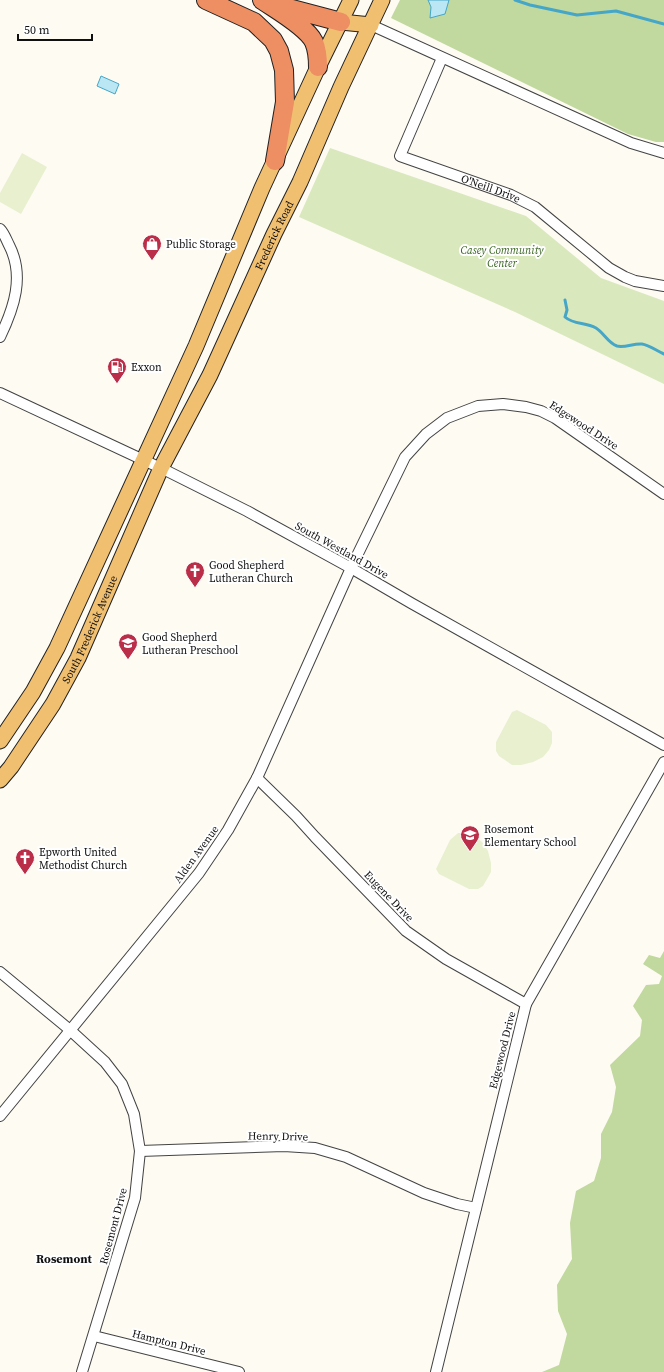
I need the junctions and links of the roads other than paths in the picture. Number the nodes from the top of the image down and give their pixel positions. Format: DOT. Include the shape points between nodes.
graph roads {
  1 [pos="206,0"];
  2 [pos="262,0"];
  3 [pos="351,0"];
  4 [pos="382,0"];
  5 [pos="341,22"];
  6 [pos="371,25"];
  7 [pos="442,58"];
  8 [pos="318,67"];
  9 [pos="664,153"];
  10 [pos="275,161"];
  11 [pos="0,229"];
  12 [pos="664,286"];
  13 [pos="0,337"];
  14 [pos="0,393"];
  15 [pos="144,460"];
  16 [pos="162,468"];
  17 [pos="664,494"];
  18 [pos="351,568"];
  19 [pos="0,741"];
  20 [pos="664,745"];
  21 [pos="664,762"];
  22 [pos="257,778"];
  23 [pos="0,780"];
  24 [pos="0,972"];
  25 [pos="526,1004"];
  26 [pos="70,1030"];
  27 [pos="0,1116"];
  28 [pos="140,1151"];
  29 [pos="476,1208"];
  30 [pos="94,1336"];
  31 [pos="82,1372"];
  32 [pos="239,1372"];
  33 [pos="436,1372"];
  1 -- 10 [label="highway" via="254,22 273,40 279,51 284,70 285,102"];
  2 -- 5 [label="highway"];
  2 -- 8 [label="highway" via="295,22 313,40"];
  3 -- 5 [label="main road"];
  4 -- 6 [label="main road, Frederick Road"];
  5 -- 6 [label="main road"];
  5 -- 8 [label="main road"];
  6 -- 7 [label="street"];
  6 -- 16 [label="main road, Frederick Road" via="210,375"];
  7 -- 9 [label="street" via="631,144"];
  7 -- 12 [label="street, O'Neill Drive" via="400,156 511,195 536,207 609,268 625,277"];
  8 -- 10 [label="main road"];
  10 -- 15 [label="main road"];
  11 -- 13 [label="street" via="13,251 18,283 10,315"];
  14 -- 15 [label="street, South Westland Drive"];
  15 -- 16 [label="street, South Westland Drive"];
  15 -- 19 [label="main road, South Frederick Avenue" via="57,648 33,692"];
  16 -- 18 [label="street, South Westland Drive"];
  16 -- 23 [label="main road, South Frederick Avenue" via="78,658 53,704"];
  17 -- 18 [label="street, Edgewood Drive" via="555,418 541,411 503,404 478,406 447,418 426,434 405,457"];
  18 -- 20 [label="street, South Westland Drive"];
  18 -- 22 [label="street, Alden Avenue"];
  21 -- 25 [label="street, Edgewood Drive"];
  22 -- 25 [label="street, Eugene Drive" via="406,931 446,959"];
  22 -- 26 [label="street, Alden Avenue" via="228,830 199,873"];
  24 -- 26 [label="street, Rosemont Drive"];
  25 -- 29 [label="street, Edgewood Drive"];
  26 -- 27 [label="street, Alden Avenue"];
  26 -- 28 [label="street, Rosemont Drive" via="105,1062 122,1084 134,1114"];
  28 -- 29 [label="street, Henry Drive" via="284,1146 315,1148 346,1157 424,1193"];
  28 -- 30 [label="street, Rosemont Drive" via="135,1198"];
  29 -- 33 [label="street, Edgewood Drive"];
  30 -- 31 [label="street, Rosemont Drive"];
  30 -- 32 [label="street, Hampton Drive"];
}
